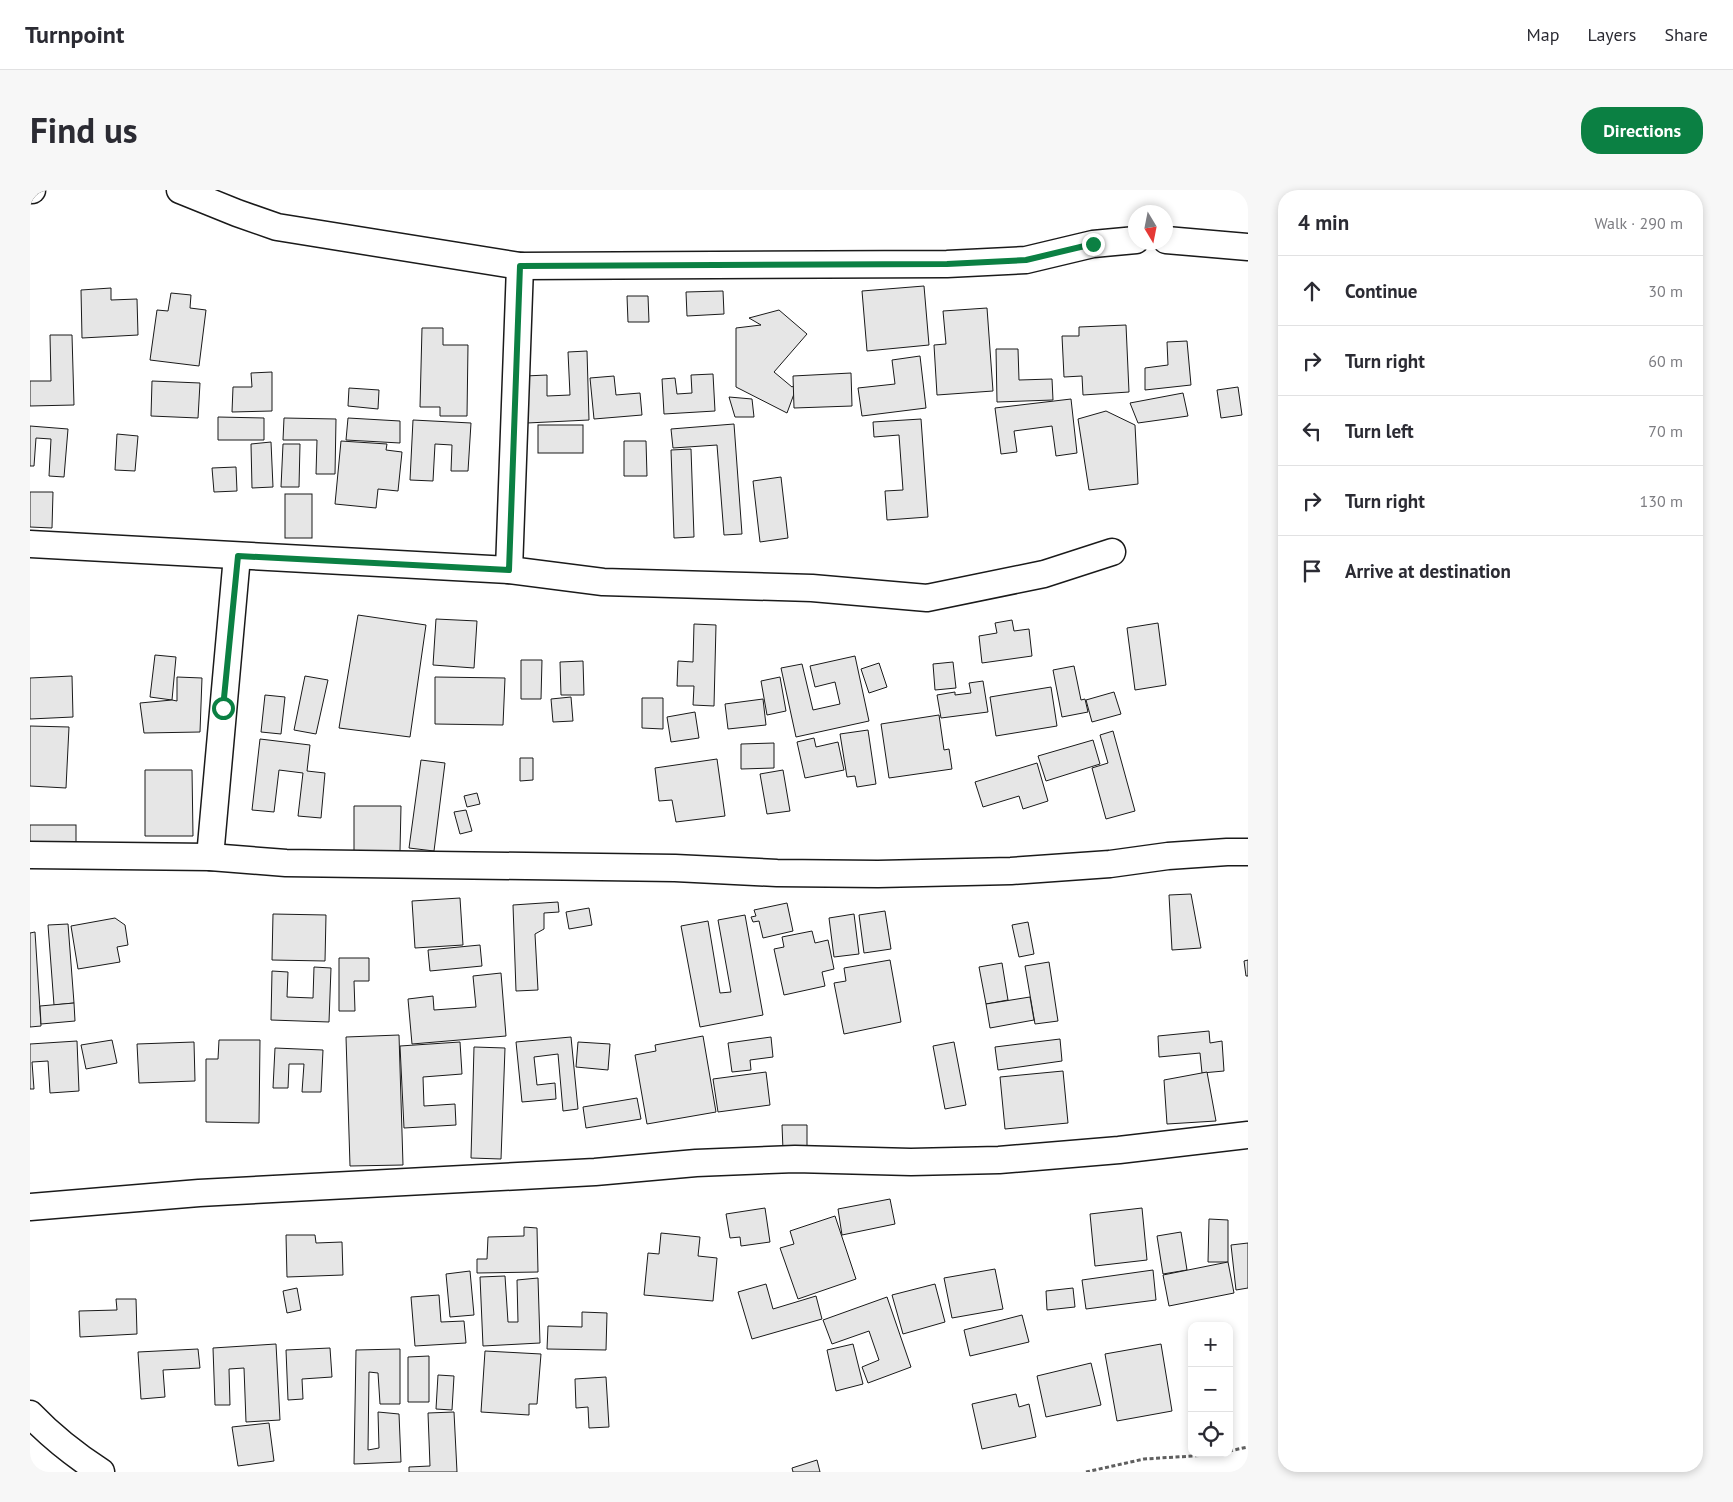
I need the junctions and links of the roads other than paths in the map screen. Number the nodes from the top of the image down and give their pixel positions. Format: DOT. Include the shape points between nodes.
graph roads {
  1 [pos="180,190"];
  2 [pos="1128,241"];
  3 [pos="1173,241"];
  4 [pos="1248,247"];
  5 [pos="520,266"];
  6 [pos="30,544"];
  7 [pos="1112,552"];
  8 [pos="238,556"];
  9 [pos="509,570"];
  10 [pos="1248,852"];
  11 [pos="30,855"];
  12 [pos="210,857"];
  13 [pos="1248,1135"];
  14 [pos="30,1207"];
  15 [pos="30,1414"];
  16 [pos="101,1472"];
  1 -- 5 [label="street" via="277,227"];
  2 -- 5 [label="street" via="1093,244 1026,260 947,264"];
  3 -- 4 [label="street"];
  5 -- 9 [label="street"];
  6 -- 8 [label="street"];
  7 -- 9 [label="street" via="1044,574 927,598 812,588 603,582"];
  8 -- 9 [label="street"];
  8 -- 12 [label="street"];
  10 -- 12 [label="street" via="1168,856 1011,872 878,874 286,863"];
  11 -- 12 [label="street"];
  13 -- 14 [label="street" via="999,1160 795,1159 696,1163 595,1172 208,1192"];
  15 -- 16 [label="street" via="77,1456"];
}
